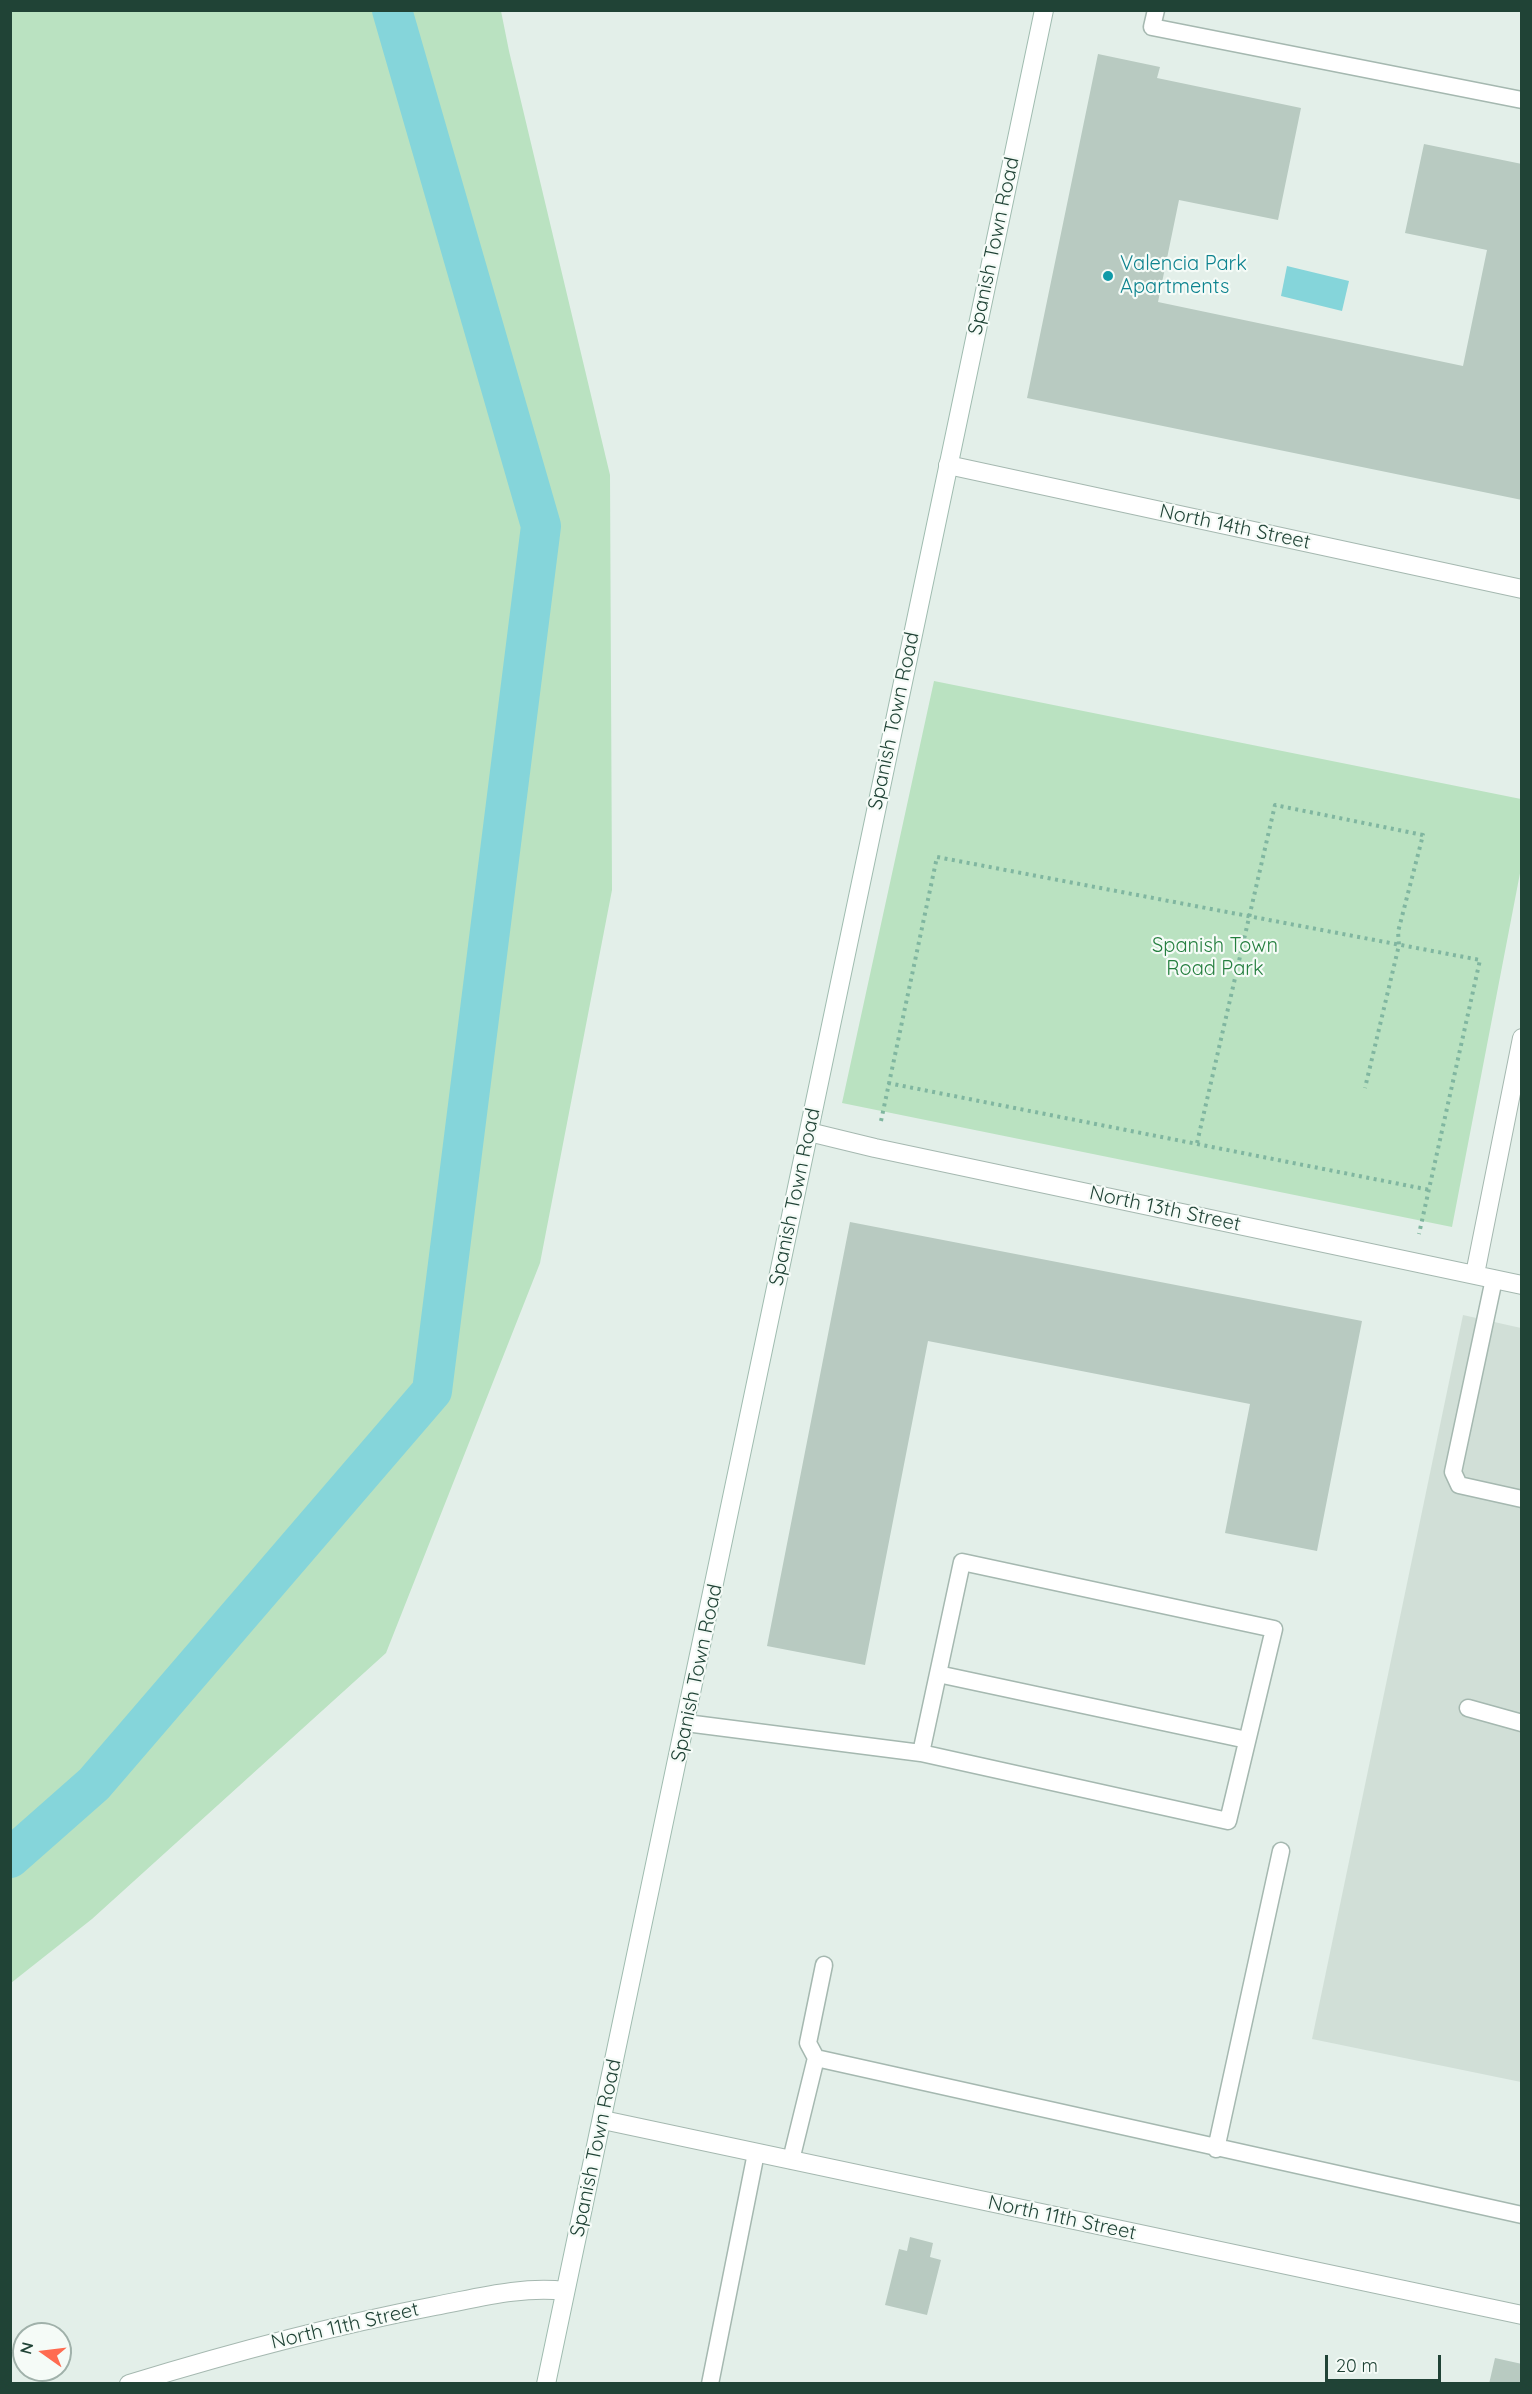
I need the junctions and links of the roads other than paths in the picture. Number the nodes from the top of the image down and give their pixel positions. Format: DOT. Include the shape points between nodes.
graph roads {
  1 [pos="1044,10"];
  2 [pos="1156,10"];
  3 [pos="1521,100"];
  4 [pos="948,465"];
  5 [pos="1521,589"];
  6 [pos="1521,1038"];
  7 [pos="808,1132"];
  8 [pos="1475,1274"];
  9 [pos="1494,1279"];
  10 [pos="1521,1285"];
  11 [pos="1521,1499"];
  12 [pos="938,1674"];
  13 [pos="1468,1708"];
  14 [pos="686,1723"];
  15 [pos="1521,1723"];
  16 [pos="1247,1740"];
  17 [pos="921,1753"];
  18 [pos="1281,1851"];
  19 [pos="824,1965"];
  20 [pos="816,2058"];
  21 [pos="603,2120"];
  22 [pos="1216,2149"];
  23 [pos="756,2153"];
  24 [pos="791,2160"];
  25 [pos="1521,2215"];
  26 [pos="565,2291"];
  27 [pos="1521,2315"];
  28 [pos="129,2384"];
  29 [pos="546,2384"];
  30 [pos="710,2384"];
  1 -- 4 [label="street, Spanish Town Road"];
  2 -- 3 [label="lane" via="1152,27"];
  4 -- 5 [label="street, North 14th Street"];
  4 -- 7 [label="street, Spanish Town Road"];
  6 -- 8 [label="street"];
  7 -- 8 [label="street, North 13th Street"];
  7 -- 14 [label="street, Spanish Town Road"];
  8 -- 9 [label="street, North 13th Street"];
  9 -- 10 [label="street, North 13th Street"];
  9 -- 11 [label="lane" via="1454,1472 1459,1485"];
  12 -- 16 [label="lane"];
  12 -- 16 [label="lane" via="962,1562 1274,1629"];
  12 -- 17 [label="lane"];
  13 -- 15 [label="lane"];
  14 -- 17 [label="lane"];
  14 -- 21 [label="street, Spanish Town Road"];
  16 -- 17 [label="lane" via="1228,1821"];
  18 -- 22 [label="lane"];
  19 -- 20 [label="lane" via="808,2043"];
  20 -- 22 [label="lane"];
  20 -- 24 [label="lane"];
  21 -- 23 [label="street, North 11th Street"];
  21 -- 26 [label="street, Spanish Town Road"];
  22 -- 25 [label="lane"];
  23 -- 24 [label="street, North 11th Street"];
  23 -- 30 [label="lane"];
  24 -- 27 [label="street, North 11th Street"];
  26 -- 28 [label="street, North 11th Street" via="521,2289 388,2315 240,2350"];
  26 -- 29 [label="street, Spanish Town Road"];
}
